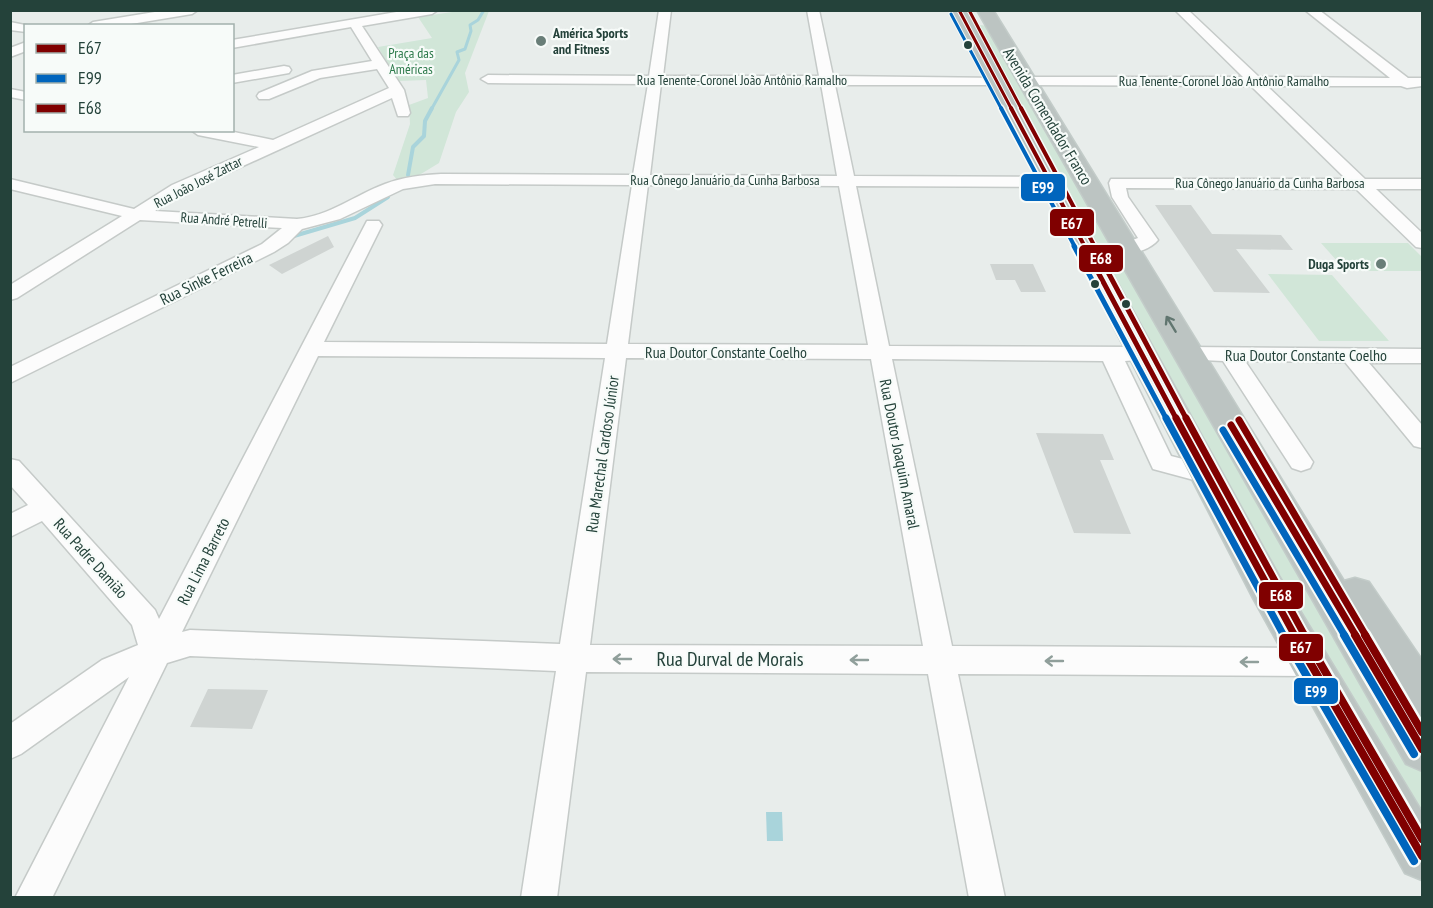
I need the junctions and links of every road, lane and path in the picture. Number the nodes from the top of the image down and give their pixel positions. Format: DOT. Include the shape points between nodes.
graph roads {
  1 [pos="111,10"];
  2 [pos="192,10"];
  3 [pos="372,10"];
  4 [pos="432,10"];
  5 [pos="665,10"];
  6 [pos="813,10"];
  7 [pos="1181,10"];
  8 [pos="1311,10"];
  9 [pos="974,15"];
  10 [pos="359,23"];
  11 [pos="88,24"];
  12 [pos="234,44"];
  13 [pos="24,47"];
  14 [pos="10,53"];
  15 [pos="380,64"];
  16 [pos="284,70"];
  17 [pos="488,79"];
  18 [pos="656,79"];
  19 [pos="234,80"];
  20 [pos="827,80"];
  21 [pos="234,81"];
  22 [pos="996,81"];
  23 [pos="1026,81"];
  24 [pos="1255,81"];
  25 [pos="1404,82"];
  26 [pos="1422,82"];
  27 [pos="397,90"];
  28 [pos="1422,94"];
  29 [pos="403,112"];
  30 [pos="208,132"];
  31 [pos="274,146"];
  32 [pos="641,180"];
  33 [pos="847,181"];
  34 [pos="1050,182"];
  35 [pos="1361,184"];
  36 [pos="1422,184"];
  37 [pos="13,187"];
  38 [pos="137,214"];
  39 [pos="297,224"];
  40 [pos="373,225"];
  41 [pos="1422,243"];
  42 [pos="1126,249"];
  43 [pos="10,294"];
  44 [pos="310,349"];
  45 [pos="617,351"];
  46 [pos="881,352"];
  47 [pos="1111,354"];
  48 [pos="1142,354"];
  49 [pos="1189,354"];
  50 [pos="1230,355"];
  51 [pos="1351,355"];
  52 [pos="1422,356"];
  53 [pos="10,376"];
  54 [pos="1211,392"];
  55 [pos="1422,440"];
  56 [pos="1301,462"];
  57 [pos="10,468"];
  58 [pos="1205,474"];
  59 [pos="45,507"];
  60 [pos="10,527"];
  61 [pos="1384,637"];
  62 [pos="155,655"];
  63 [pos="573,658"];
  64 [pos="1422,659"];
  65 [pos="941,661"];
  66 [pos="1308,662"];
  67 [pos="1422,696"];
  68 [pos="10,743"];
  69 [pos="1422,748"];
  70 [pos="1422,856"];
  71 [pos="33,897"];
  72 [pos="538,897"];
  73 [pos="987,897"];
  1 -- 11 [label="street"];
  2 -- 11 [label="street"];
  3 -- 10 [label="street"];
  4 -- 10 [label="street"];
  5 -- 18 [label="street, Rua Marechal Cardoso Júnior"];
  6 -- 20 [label="street, Rua Doutor Joaquim Amaral"];
  7 -- 24 [label="street"];
  8 -- 25 [label="street"];
  9 -- 22 [label="highway, Avenida Comendador Franco"];
  9 -- 23 [label="highway, Avenida Comendador Franco"];
  10 -- 12 [label="street"];
  10 -- 15 [label="street"];
  13 -- 14 [label="street"];
  15 -- 21 [label="street" via="321,73 270,93"];
  15 -- 27 [label="street"];
  16 -- 19 [label="street"];
  17 -- 18 [label="street, Rua Tenente-Coronel João Antônio Ramalho"];
  18 -- 20 [label="street, Rua Tenente-Coronel João Antônio Ramalho"];
  18 -- 32 [label="street, Rua Marechal Cardoso Júnior"];
  20 -- 22 [label="street, Rua Tenente-Coronel João Antônio Ramalho"];
  20 -- 33 [label="street, Rua Doutor Joaquim Amaral"];
  22 -- 34 [label="highway, Avenida Comendador Franco"];
  23 -- 24 [label="street, Rua Tenente-Coronel João Antônio Ramalho"];
  23 -- 42 [label="highway, Avenida Comendador Franco"];
  24 -- 25 [label="street, Rua Tenente-Coronel João Antônio Ramalho"];
  24 -- 35 [label="street"];
  25 -- 26 [label="street, Rua Tenente-Coronel João Antônio Ramalho"];
  25 -- 28 [label="street"];
  27 -- 29 [label="street"];
  27 -- 31 [label="street, Rua João José Zattar"];
  30 -- 31 [label="street"];
  31 -- 38 [label="street, Rua João José Zattar" via="178,189"];
  32 -- 33 [label="street, Rua Cônego Januário da Cunha Barbosa"];
  32 -- 39 [label="street, Rua Cônego Januário da Cunha Barbosa" via="441,179 400,184 333,217"];
  32 -- 45 [label="street, Rua Marechal Cardoso Júnior"];
  33 -- 34 [label="street, Rua Cônego Januário da Cunha Barbosa"];
  33 -- 46 [label="street, Rua Doutor Joaquim Amaral"];
  34 -- 48 [label="highway, Avenida Comendador Franco"];
  35 -- 36 [label="street, Rua Cônego Januário da Cunha Barbosa"];
  35 -- 41 [label="street"];
  35 -- 42 [label="street, Rua Cônego Januário da Cunha Barbosa" via="1117,183 1120,197 1149,240"];
  37 -- 38 [label="street, Rua André Petrelli"];
  38 -- 39 [label="street, Rua André Petrelli"];
  38 -- 43 [label="street, Rua João José Zattar"];
  39 -- 53 [label="street, Rua Sinke Ferreira" via="268,248"];
  40 -- 44 [label="street, Rua Lima Barreto"];
  49 -- 42 [label="highway, Avenida Comendador Franco, one-way"];
  44 -- 45 [label="street, Rua Doutor Constante Coelho"];
  44 -- 62 [label="street, Rua Lima Barreto"];
  45 -- 46 [label="street, Rua Doutor Constante Coelho"];
  45 -- 63 [label="street, Rua Marechal Cardoso Júnior"];
  46 -- 47 [label="street, Rua Doutor Constante Coelho"];
  46 -- 65 [label="street, Rua Doutor Joaquim Amaral"];
  47 -- 48 [label="street, Rua Doutor Constante Coelho"];
  47 -- 58 [label="street" via="1162,463"];
  48 -- 58 [label="highway, Avenida Comendador Franco"];
  49 -- 50 [label="street, Rua Doutor Constante Coelho"];
  49 -- 54 [label="highway, Avenida Comendador Franco"];
  50 -- 51 [label="street, Rua Doutor Constante Coelho"];
  50 -- 56 [label="street"];
  51 -- 52 [label="street, Rua Doutor Constante Coelho"];
  51 -- 55 [label="street"];
  54 -- 61 [label="highway"];
  54 -- 69 [label="highway, Avenida Comendador Franco"];
  57 -- 59 [label="street, Rua Padre Damião"];
  58 -- 66 [label="highway, Avenida Comendador Franco"];
  59 -- 60 [label="street"];
  59 -- 62 [label="street, Rua Padre Damião" via="146,619"];
  61 -- 64 [label="street"];
  61 -- 67 [label="highway"];
  62 -- 63 [label="street, Rua Durval de Morais" via="190,644"];
  62 -- 68 [label="street, Rua Durval de Morais" via="113,670"];
  62 -- 71 [label="street, Rua Lima Barreto"];
  65 -- 63 [label="street, Rua Durval de Morais, one-way"];
  63 -- 72 [label="street, Rua Marechal Cardoso Júnior"];
  66 -- 65 [label="street, Rua Durval de Morais, one-way"];
  65 -- 73 [label="street, Rua Doutor Joaquim Amaral"];
  66 -- 70 [label="highway, Avenida Comendador Franco"];
}
